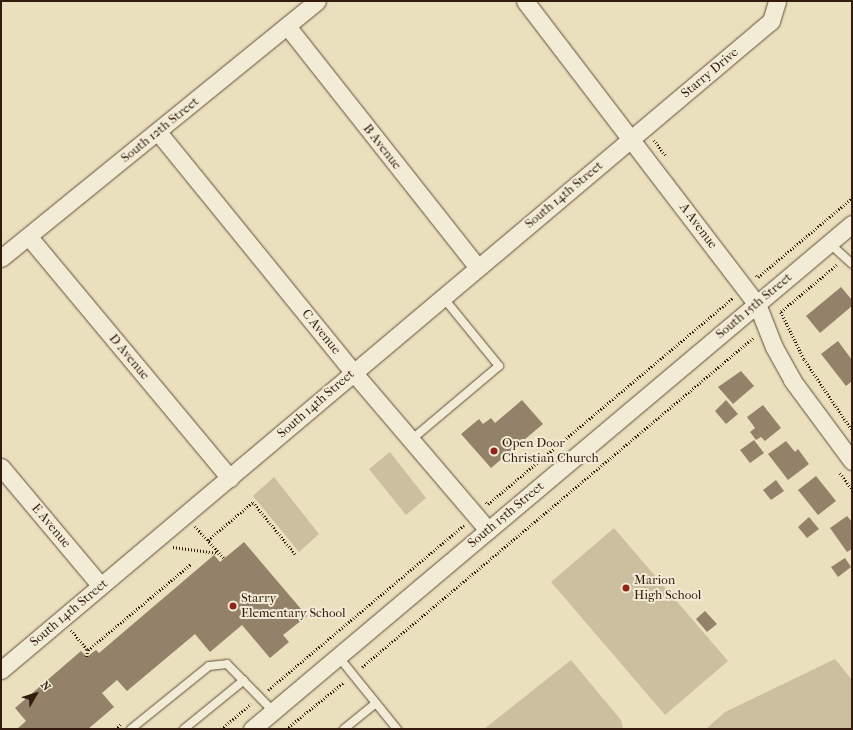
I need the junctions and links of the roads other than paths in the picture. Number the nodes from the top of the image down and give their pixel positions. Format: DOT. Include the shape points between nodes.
graph roads {
  1 [pos="317,1"];
  2 [pos="525,1"];
  3 [pos="777,1"];
  4 [pos="287,26"];
  5 [pos="158,132"];
  6 [pos="632,138"];
  7 [pos="852,224"];
  8 [pos="29,237"];
  9 [pos="829,243"];
  10 [pos="1,258"];
  11 [pos="852,264"];
  12 [pos="477,267"];
  13 [pos="442,296"];
  14 [pos="757,304"];
  15 [pos="353,372"];
  16 [pos="411,440"];
  17 [pos="845,466"];
  18 [pos="1,467"];
  19 [pos="230,478"];
  20 [pos="488,530"];
  21 [pos="101,586"];
  22 [pos="338,656"];
  23 [pos="1,670"];
  24 [pos="244,680"];
  25 [pos="376,703"];
  26 [pos="273,711"];
  27 [pos="131,729"];
  28 [pos="184,729"];
  29 [pos="252,729"];
  30 [pos="344,729"];
  31 [pos="398,729"];
  1 -- 4 [label="street, South 12th Street"];
  2 -- 6 [label="street, A Avenue"];
  3 -- 6 [label="street, Starry Drive" via="771,21"];
  4 -- 5 [label="street, South 12th Street"];
  4 -- 12 [label="street, B Avenue"];
  5 -- 8 [label="street, South 12th Street"];
  5 -- 15 [label="street, C Avenue"];
  6 -- 12 [label="street, South 14th Street"];
  6 -- 14 [label="street, A Avenue"];
  7 -- 9 [label="street, South 15th Street"];
  8 -- 10 [label="street, South 12th Street"];
  8 -- 19 [label="street, D Avenue"];
  9 -- 11 [label="lane"];
  9 -- 14 [label="street, South 15th Street"];
  12 -- 13 [label="street, South 14th Street"];
  13 -- 15 [label="street, South 14th Street"];
  13 -- 16 [label="lane" via="499,366"];
  14 -- 17 [label="street, A Avenue" via="774,347"];
  14 -- 20 [label="street, South 15th Street"];
  15 -- 16 [label="street, C Avenue"];
  15 -- 19 [label="street, South 14th Street"];
  16 -- 20 [label="street, C Avenue"];
  18 -- 21 [label="street, E Avenue"];
  19 -- 21 [label="street, South 14th Street"];
  20 -- 22 [label="street, South 15th Street"];
  21 -- 23 [label="street, South 14th Street"];
  22 -- 25 [label="lane"];
  22 -- 26 [label="street, South 15th Street"];
  24 -- 26 [label="lane"];
  24 -- 27 [label="lane" via="227,664 208,666"];
  24 -- 28 [label="lane"];
  25 -- 30 [label="lane"];
  25 -- 31 [label="lane"];
  26 -- 29 [label="street, South 15th Street"];
}
